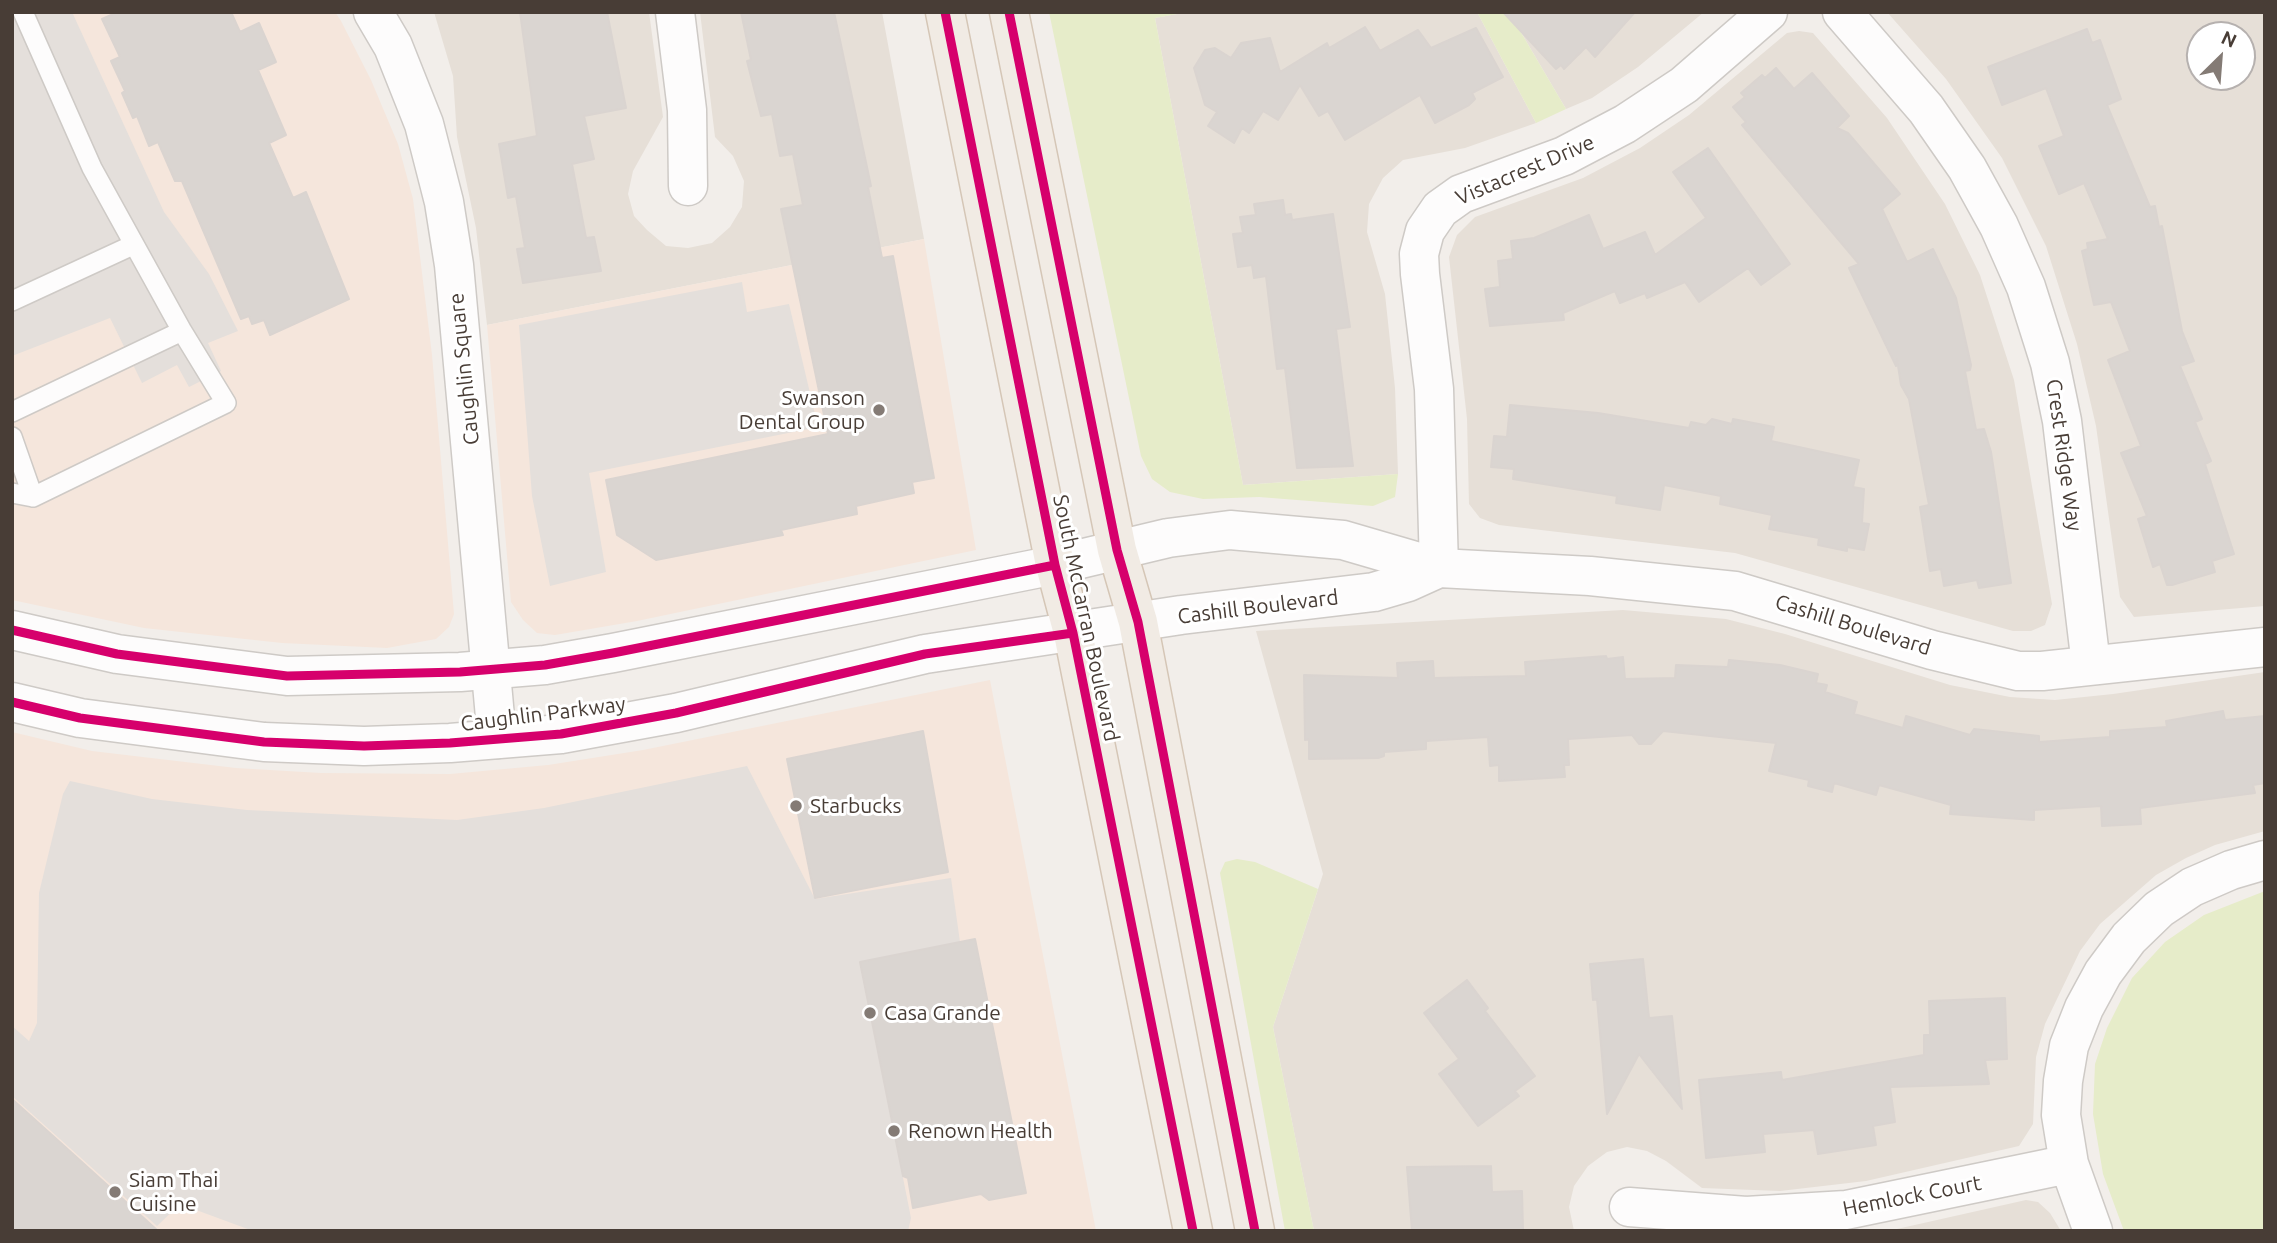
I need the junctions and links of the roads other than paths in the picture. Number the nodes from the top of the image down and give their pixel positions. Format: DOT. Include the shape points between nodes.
graph roads {
  1 [pos="23,12"];
  2 [pos="373,12"];
  3 [pos="675,12"];
  4 [pos="945,12"];
  5 [pos="1009,12"];
  6 [pos="1768,12"];
  7 [pos="1842,12"];
  8 [pos="688,186"];
  9 [pos="133,245"];
  10 [pos="12,301"];
  11 [pos="182,331"];
  12 [pos="12,412"];
  13 [pos="12,437"];
  14 [pos="12,493"];
  15 [pos="33,497"];
  16 [pos="1117,550"];
  17 [pos="1055,565"];
  18 [pos="1439,568"];
  19 [pos="1138,622"];
  20 [pos="12,630"];
  21 [pos="1073,633"];
  22 [pos="2265,647"];
  23 [pos="2091,665"];
  24 [pos="491,669"];
  25 [pos="12,702"];
  26 [pos="497,739"];
  27 [pos="2265,860"];
  28 [pos="2069,1164"];
  29 [pos="1629,1207"];
  30 [pos="1193,1231"];
  31 [pos="1255,1231"];
  32 [pos="2093,1231"];
  1 -- 9 [label="lane" via="92,168"];
  2 -- 24 [label="street, Caughlin Square" via="393,46 424,124 444,202 454,265"];
  3 -- 8 [label="street" via="687,110"];
  4 -- 17 [label="main road, South McCarran Boulevard"];
  5 -- 16 [label="main road"];
  6 -- 18 [label="street, Vistacrest Drive" via="1684,85 1625,124 1564,156 1461,194 1440,209 1425,231 1419,254 1434,389"];
  7 -- 23 [label="street, Crest Ridge Way" via="1926,109 1967,168 2026,287 2062,421"];
  9 -- 10 [label="lane"];
  9 -- 11 [label="lane"];
  11 -- 12 [label="lane"];
  11 -- 15 [label="lane" via="226,403"];
  13 -- 15 [label="lane"];
  14 -- 15 [label="lane"];
  16 -- 17 [label="street, Cashill Boulevard"];
  16 -- 18 [label="street, Cashill Boulevard" via="1230,530 1278,532 1343,540"];
  16 -- 19 [label="main road"];
  17 -- 21 [label="main road, South McCarran Boulevard"];
  17 -- 24 [label="street" via="613,653"];
  18 -- 19 [label="street, Cashill Boulevard" via="1374,592"];
  18 -- 23 [label="street, Cashill Boulevard" via="1699,586 1780,603 1984,664 2042,671"];
  19 -- 21 [label="street, Cashill Boulevard"];
  19 -- 31 [label="main road"];
  20 -- 24 [label="street" via="117,654 287,676"];
  21 -- 26 [label="street, Caughlin Parkway" via="925,654 676,713 561,734"];
  21 -- 30 [label="main road, South McCarran Boulevard"];
  22 -- 23 [label="street, Cashill Boulevard"];
  24 -- 26 [label="street, Caughlin Square"];
  25 -- 26 [label="street, Caughlin Parkway" via="80,718 264,742 364,746"];
  27 -- 28 [label="street" via="2192,887 2159,909 2103,973 2084,1007 2063,1081"];
  28 -- 29 [label="street, Hemlock Court" via="1846,1210 1746,1216"];
  28 -- 32 [label="street"];
}
